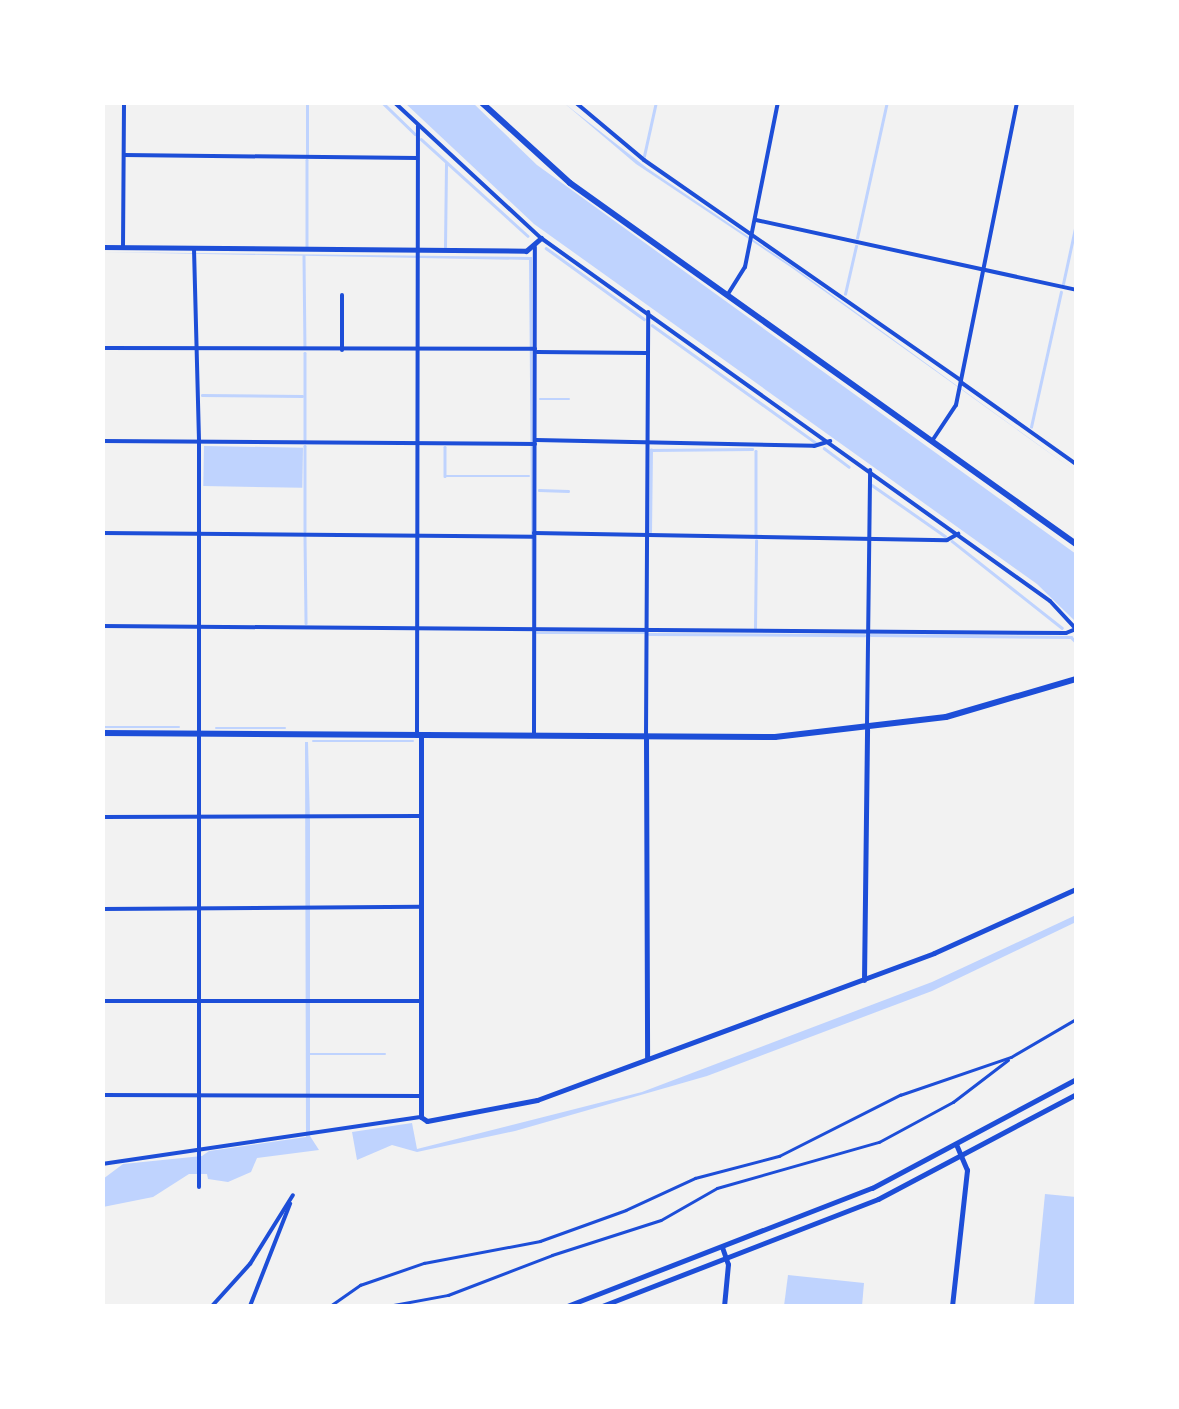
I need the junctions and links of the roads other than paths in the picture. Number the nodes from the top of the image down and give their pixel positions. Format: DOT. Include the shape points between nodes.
graph roads {
  1 [pos="124,102"];
  2 [pos="394,102"];
  3 [pos="482,102"];
  4 [pos="575,102"];
  5 [pos="778,102"];
  6 [pos="1017,102"];
  7 [pos="418,126"];
  8 [pos="124,155"];
  9 [pos="417,158"];
  10 [pos="756,220"];
  11 [pos="753,234"];
  12 [pos="542,238"];
  13 [pos="536,247"];
  14 [pos="102,248"];
  15 [pos="123,248"];
  16 [pos="194,252"];
  17 [pos="418,254"];
  18 [pos="984,269"];
  19 [pos="1076,290"];
  20 [pos="342,294"];
  21 [pos="727,294"];
  22 [pos="648,312"];
  23 [pos="102,348"];
  24 [pos="196,348"];
  25 [pos="342,350"];
  26 [pos="418,350"];
  27 [pos="533,350"];
  28 [pos="647,353"];
  29 [pos="961,384"];
  30 [pos="830,441"];
  31 [pos="932,441"];
  32 [pos="102,442"];
  33 [pos="199,442"];
  34 [pos="418,443"];
  35 [pos="533,443"];
  36 [pos="647,445"];
  37 [pos="1076,464"];
  38 [pos="870,470"];
  39 [pos="199,533"];
  40 [pos="102,534"];
  41 [pos="958,534"];
  42 [pos="417,536"];
  43 [pos="532,536"];
  44 [pos="647,537"];
  45 [pos="868,538"];
  46 [pos="1076,544"];
  47 [pos="102,626"];
  48 [pos="198,626"];
  49 [pos="535,629"];
  50 [pos="646,629"];
  51 [pos="1076,629"];
  52 [pos="418,631"];
  53 [pos="867,631"];
  54 [pos="1076,679"];
  55 [pos="867,729"];
  56 [pos="102,732"];
  57 [pos="198,732"];
  58 [pos="419,736"];
  59 [pos="534,736"];
  60 [pos="646,738"];
  61 [pos="420,816"];
  62 [pos="102,817"];
  63 [pos="199,817"];
  64 [pos="1076,889"];
  65 [pos="421,907"];
  66 [pos="199,908"];
  67 [pos="102,909"];
  68 [pos="864,980"];
  69 [pos="198,1000"];
  70 [pos="102,1001"];
  71 [pos="421,1001"];
  72 [pos="1076,1019"];
  73 [pos="1012,1057"];
  74 [pos="646,1059"];
  75 [pos="1076,1079"];
  76 [pos="1076,1094"];
  77 [pos="102,1095"];
  78 [pos="199,1095"];
  79 [pos="422,1096"];
  80 [pos="421,1117"];
  81 [pos="956,1144"];
  82 [pos="199,1152"];
  83 [pos="961,1156"];
  84 [pos="102,1164"];
  85 [pos="199,1184"];
  86 [pos="722,1247"];
  87 [pos="727,1258"];
  88 [pos="212,1306"];
  89 [pos="250,1306"];
  90 [pos="330,1306"];
  91 [pos="388,1306"];
  92 [pos="567,1306"];
  93 [pos="602,1306"];
  94 [pos="724,1306"];
  95 [pos="952,1306"];
  1 -- 8 [label="street"];
  2 -- 7 [label="street"];
  3 -- 21 [label="main road" via="570,183"];
  4 -- 11 [label="street" via="644,160"];
  5 -- 10 [label="street"];
  6 -- 18 [label="street"];
  7 -- 9 [label="street"];
  7 -- 12 [label="street"];
  8 -- 9 [label="street"];
  8 -- 15 [label="street"];
  9 -- 17 [label="street"];
  10 -- 11 [label="street"];
  10 -- 18 [label="street"];
  11 -- 21 [label="street" via="746,268"];
  11 -- 29 [label="street"];
  12 -- 13 [label="street"];
  12 -- 22 [label="street"];
  13 -- 17 [label="street"];
  13 -- 27 [label="street"];
  14 -- 15 [label="street"];
  15 -- 16 [label="street"];
  16 -- 17 [label="street"];
  16 -- 24 [label="street"];
  17 -- 26 [label="street"];
  18 -- 19 [label="street"];
  18 -- 29 [label="street"];
  20 -- 25 [label="street"];
  21 -- 31 [label="main road"];
  22 -- 28 [label="street"];
  22 -- 30 [label="street"];
  23 -- 24 [label="street"];
  24 -- 25 [label="street"];
  24 -- 33 [label="street"];
  25 -- 26 [label="street"];
  26 -- 27 [label="street"];
  26 -- 34 [label="street"];
  27 -- 28 [label="street"];
  27 -- 35 [label="street"];
  28 -- 36 [label="street"];
  29 -- 31 [label="street" via="956,405"];
  29 -- 37 [label="street"];
  30 -- 36 [label="street"];
  30 -- 38 [label="street"];
  31 -- 46 [label="main road"];
  32 -- 33 [label="street"];
  33 -- 34 [label="street"];
  33 -- 39 [label="street"];
  34 -- 35 [label="street"];
  34 -- 42 [label="street"];
  35 -- 36 [label="street"];
  35 -- 43 [label="street"];
  36 -- 44 [label="street"];
  38 -- 41 [label="street"];
  38 -- 45 [label="street"];
  39 -- 40 [label="street"];
  39 -- 42 [label="street"];
  39 -- 48 [label="street"];
  41 -- 45 [label="street" via="947,540"];
  41 -- 51 [label="street" via="1050,601"];
  42 -- 43 [label="street"];
  42 -- 52 [label="street"];
  43 -- 44 [label="street"];
  43 -- 49 [label="street"];
  44 -- 45 [label="street"];
  44 -- 50 [label="street"];
  45 -- 53 [label="street"];
  47 -- 48 [label="street"];
  48 -- 52 [label="street"];
  48 -- 57 [label="street"];
  49 -- 50 [label="street"];
  49 -- 52 [label="street"];
  49 -- 59 [label="street"];
  50 -- 53 [label="street"];
  50 -- 60 [label="street"];
  51 -- 53 [label="street"];
  52 -- 58 [label="street"];
  53 -- 55 [label="street"];
  54 -- 55 [label="main road" via="946,716"];
  55 -- 60 [label="main road"];
  55 -- 68 [label="street"];
  56 -- 57 [label="main road"];
  57 -- 58 [label="main road"];
  57 -- 63 [label="street"];
  58 -- 59 [label="main road"];
  58 -- 61 [label="street"];
  59 -- 60 [label="main road"];
  60 -- 74 [label="street"];
  61 -- 63 [label="street"];
  61 -- 65 [label="street"];
  62 -- 63 [label="street"];
  63 -- 66 [label="street"];
  64 -- 68 [label="street"];
  65 -- 66 [label="street"];
  65 -- 71 [label="street"];
  66 -- 67 [label="street"];
  66 -- 69 [label="street"];
  68 -- 74 [label="street"];
  69 -- 70 [label="street"];
  69 -- 71 [label="street"];
  69 -- 78 [label="street"];
  71 -- 79 [label="street"];
  72 -- 73 [label="lane"];
  73 -- 90 [label="lane" via="900,1096 780,1156 695,1178 540,1241 424,1263 360,1285"];
  73 -- 91 [label="lane" via="953,1102 878,1142 717,1188 661,1220 448,1295"];
  74 -- 80 [label="street" via="537,1100"];
  75 -- 81 [label="street"];
  76 -- 83 [label="street"];
  77 -- 78 [label="street"];
  78 -- 79 [label="street"];
  78 -- 82 [label="street"];
  79 -- 80 [label="street"];
  80 -- 82 [label="street"];
  81 -- 83 [label="street"];
  81 -- 86 [label="street" via="872,1188"];
  82 -- 84 [label="street"];
  82 -- 85 [label="street"];
  83 -- 87 [label="street" via="878,1199"];
  83 -- 95 [label="street" via="967,1170"];
  86 -- 87 [label="street"];
  86 -- 92 [label="street"];
  87 -- 93 [label="street"];
  87 -- 94 [label="street"];
  88 -- 89 [label="street" via="250,1264 293,1194"];
}
